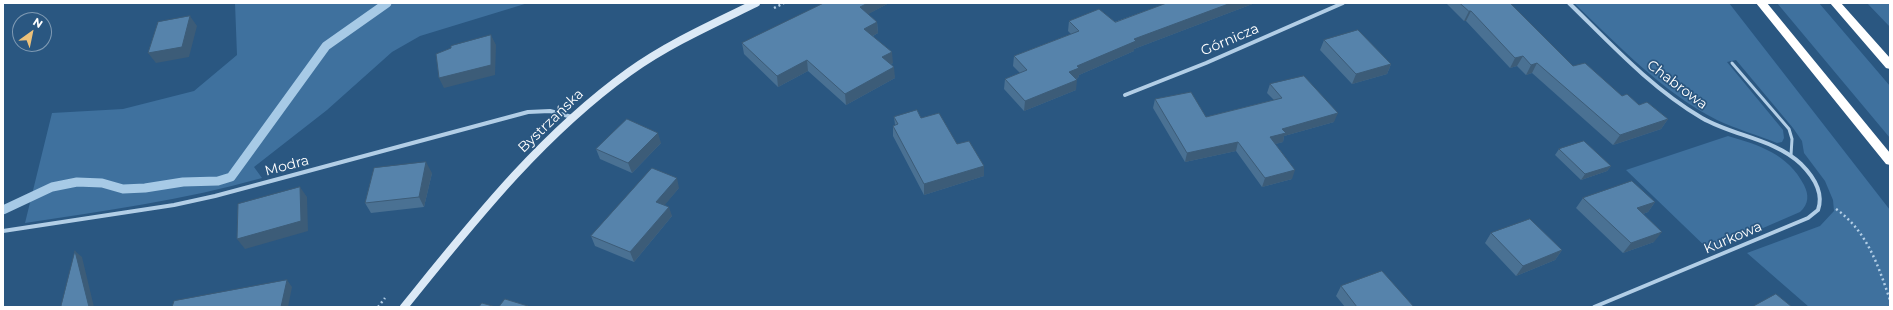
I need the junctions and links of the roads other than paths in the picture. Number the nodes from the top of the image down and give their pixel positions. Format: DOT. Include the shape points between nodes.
graph roads {
  1 [pos="756,3"];
  2 [pos="1343,3"];
  3 [pos="1569,3"];
  4 [pos="1761,3"];
  5 [pos="1835,3"];
  6 [pos="1732,63"];
  7 [pos="1890,65"];
  8 [pos="1125,95"];
  9 [pos="572,117"];
  10 [pos="1791,155"];
  11 [pos="1890,161"];
  12 [pos="3,231"];
  13 [pos="404,307"];
  14 [pos="1594,307"];
  1 -- 9 [label="main road, Bystrzańska" via="655,54 608,87"];
  2 -- 8 [label="street, Górnicza"];
  3 -- 10 [label="street, Chabrowa" via="1645,77 1681,104 1717,126"];
  4 -- 11 [label="highway"];
  5 -- 7 [label="highway"];
  6 -- 10 [label="lane" via="1789,130 1792,139"];
  9 -- 12 [label="street, Modra" via="546,109 528,112 214,196 166,206"];
  9 -- 13 [label="main road, Bystrzańska" via="498,194"];
  10 -- 14 [label="street, Kurkowa" via="1811,176 1821,201 1817,211 1808,218"];
}
